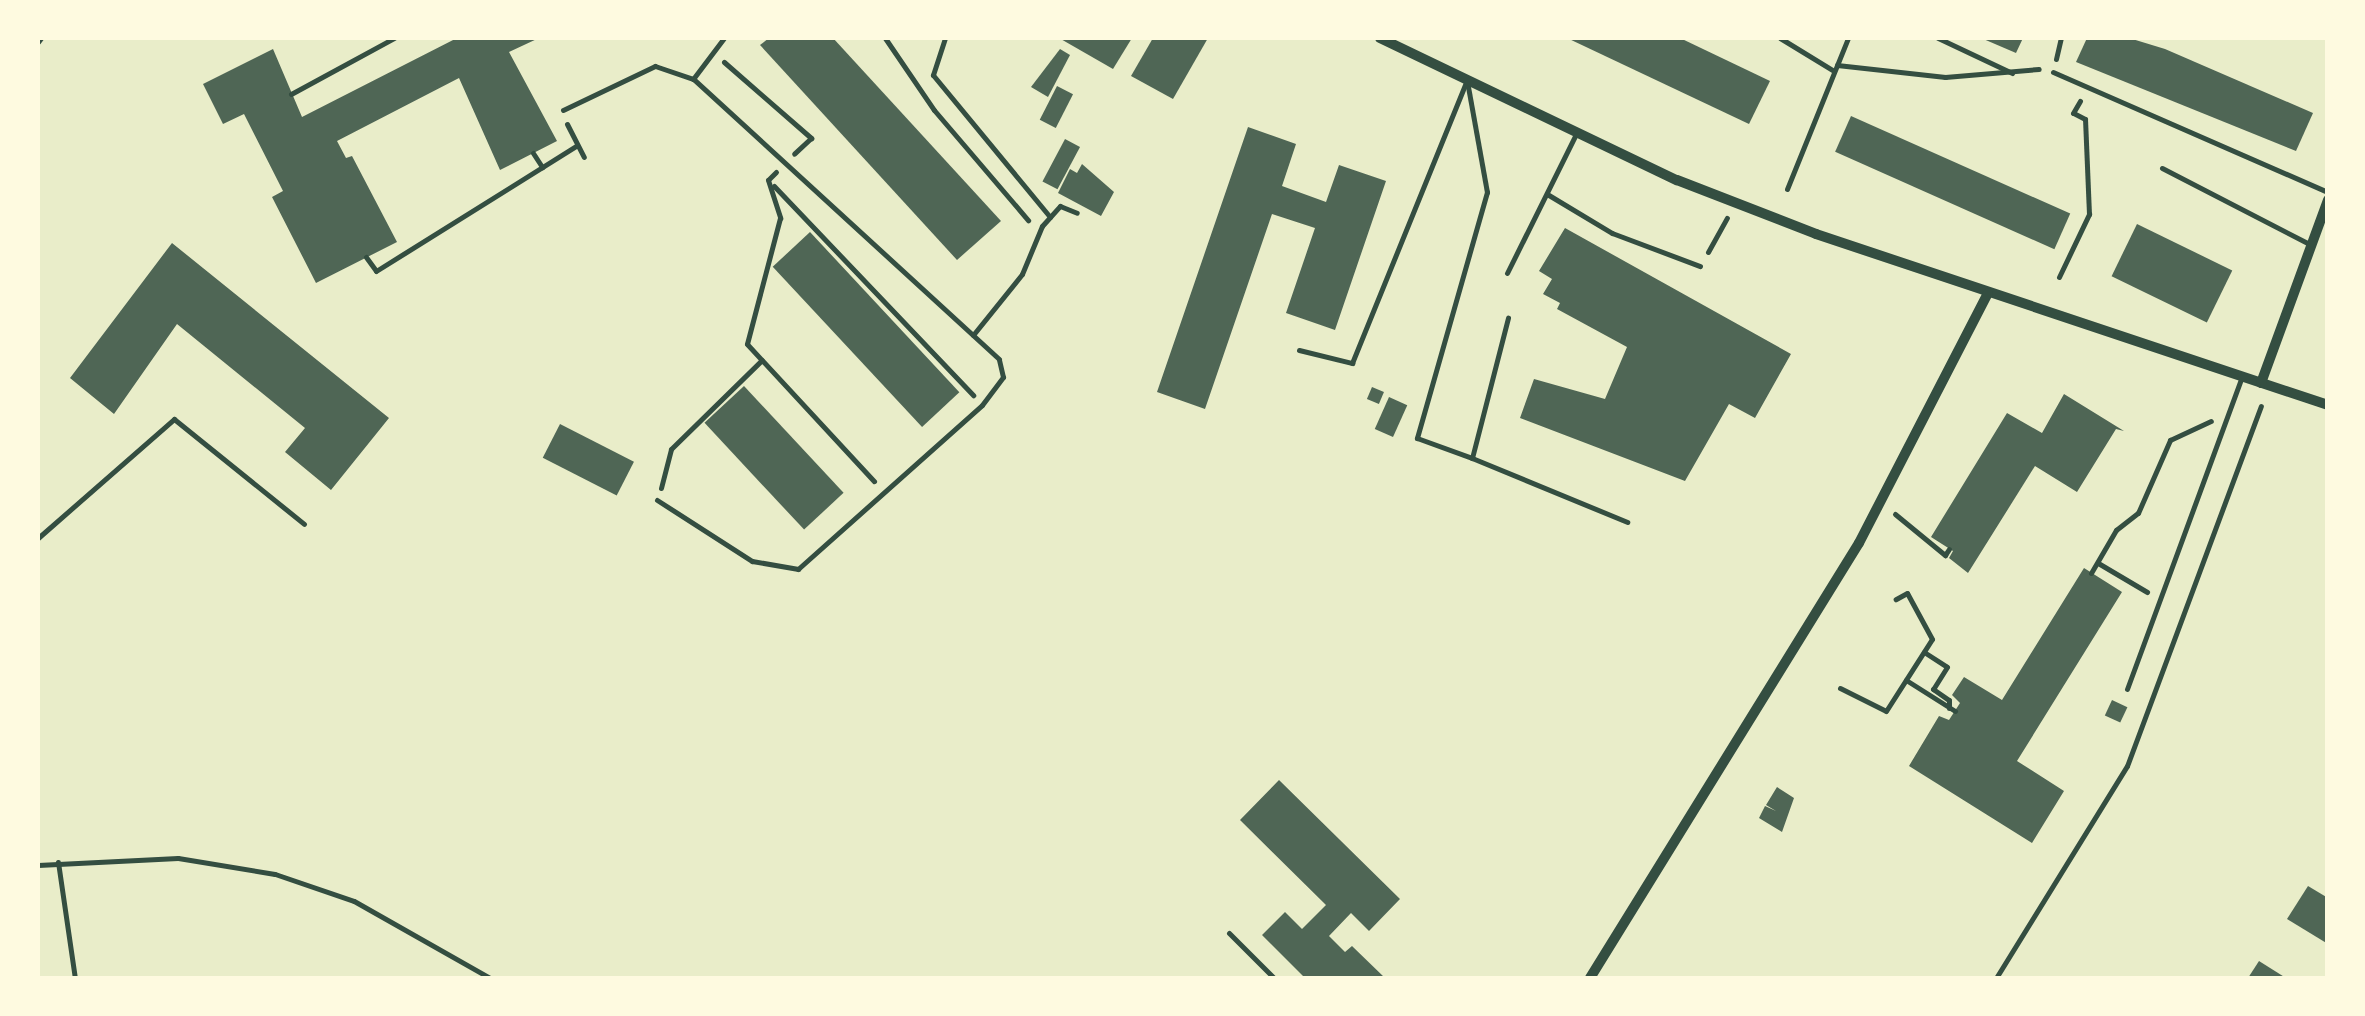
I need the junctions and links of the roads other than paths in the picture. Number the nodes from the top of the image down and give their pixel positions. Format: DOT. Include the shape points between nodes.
graph roads {
  1 [pos="724,38"];
  2 [pos="946,38"];
  3 [pos="1380,38"];
  4 [pos="2050,70"];
  5 [pos="694,79"];
  6 [pos="1467,80"];
  7 [pos="563,110"];
  8 [pos="1576,134"];
  9 [pos="2162,168"];
  10 [pos="1547,194"];
  11 [pos="2328,196"];
  12 [pos="1077,213"];
  13 [pos="1050,216"];
  14 [pos="2311,245"];
  15 [pos="1700,266"];
  16 [pos="1507,273"];
  17 [pos="1988,292"];
  18 [pos="1508,318"];
  19 [pos="973,335"];
  20 [pos="1300,350"];
  21 [pos="2242,376"];
  22 [pos="2261,383"];
  23 [pos="2328,405"];
  24 [pos="1472,458"];
  25 [pos="657,500"];
  26 [pos="1627,522"];
  27 [pos="304,524"];
  28 [pos="38,538"];
  29 [pos="2127,690"];
  30 [pos="58,862"];
  31 [pos="38,865"];
  32 [pos="75,978"];
  33 [pos="490,978"];
  34 [pos="1590,978"];
  1 -- 5 [label="lane"];
  2 -- 13 [label="lane" via="933,76"];
  3 -- 6 [label="street"];
  4 -- 11 [label="lane"];
  5 -- 7 [label="lane" via="655,66"];
  5 -- 19 [label="lane"];
  6 -- 8 [label="street"];
  6 -- 20 [label="lane" via="1352,363"];
  6 -- 24 [label="lane" via="1487,192 1416,438"];
  8 -- 10 [label="lane"];
  8 -- 17 [label="street" via="1816,234"];
  9 -- 14 [label="lane"];
  10 -- 15 [label="lane" via="1612,233"];
  10 -- 16 [label="lane"];
  11 -- 14 [label="street"];
  12 -- 13 [label="lane" via="1060,206"];
  13 -- 19 [label="lane" via="1022,274"];
  14 -- 22 [label="street"];
  17 -- 21 [label="street"];
  17 -- 34 [label="street" via="1880,502"];
  18 -- 24 [label="lane"];
  19 -- 25 [label="lane" via="999,359 1003,378 982,405 798,569 752,561"];
  21 -- 22 [label="street"];
  21 -- 29 [label="lane"];
  22 -- 23 [label="street"];
  24 -- 26 [label="lane"];
  27 -- 28 [label="lane" via="174,420"];
  30 -- 31 [label="lane"];
  30 -- 32 [label="lane"];
  30 -- 33 [label="lane" via="178,858 275,874 354,901"];
}
